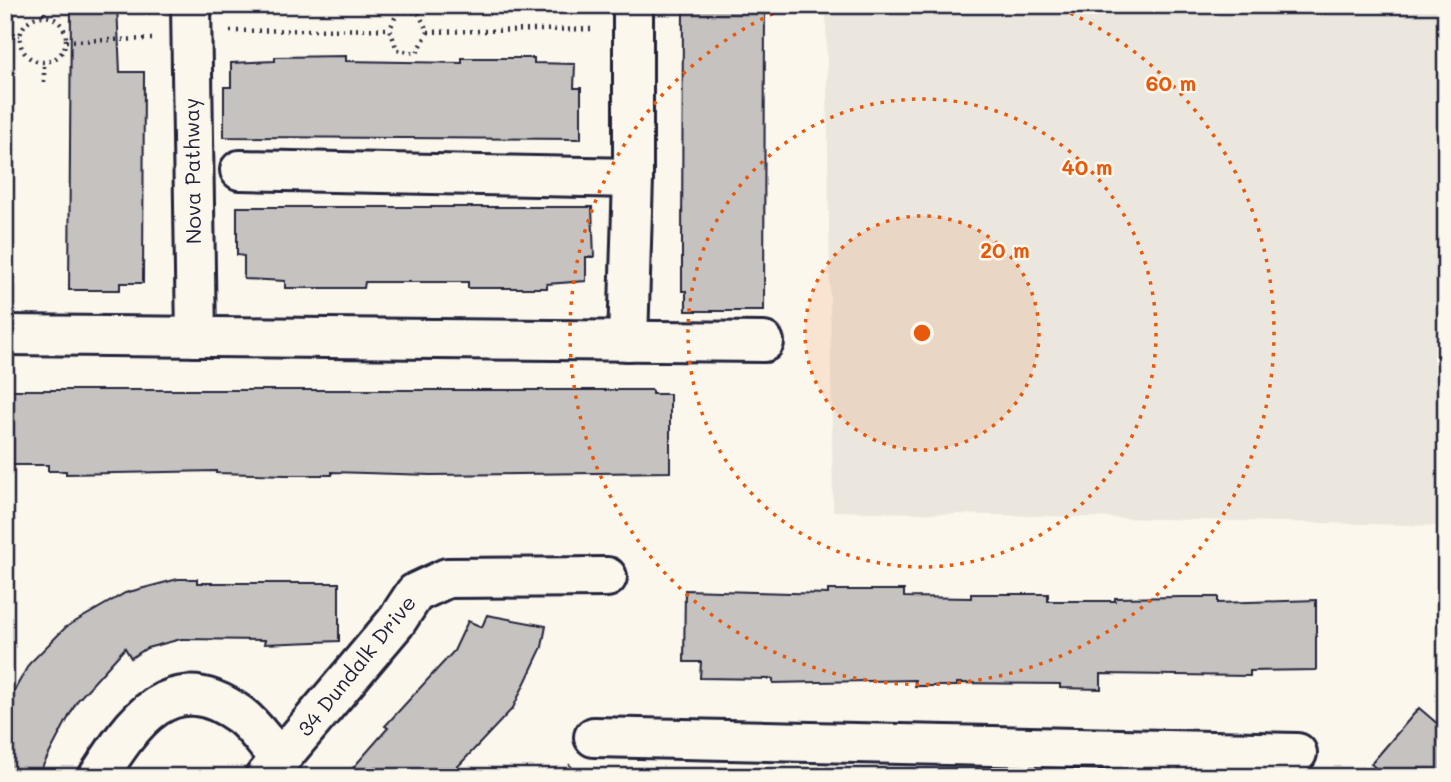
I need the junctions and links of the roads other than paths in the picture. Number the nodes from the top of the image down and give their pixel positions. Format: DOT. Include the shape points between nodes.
graph roads {
  1 [pos="633,17"];
  2 [pos="191,25"];
  3 [pos="240,170"];
  4 [pos="633,178"];
  5 [pos="5,335"];
  6 [pos="197,337"];
  7 [pos="628,341"];
  8 [pos="764,342"];
  9 [pos="607,577"];
  10 [pos="594,737"];
  11 [pos="1297,753"];
  12 [pos="946,761"];
  13 [pos="272,768"];
  14 [pos="98,777"];
  1 -- 4 [label="lane"];
  2 -- 6 [label="lane, Nova Pathway"];
  3 -- 4 [label="lane"];
  4 -- 7 [label="lane"];
  5 -- 6 [label="lane"];
  6 -- 7 [label="lane"];
  7 -- 8 [label="lane"];
  9 -- 13 [label="lane, 34 Dundalk Drive" via="457,577 428,584 411,597 396,622"];
  10 -- 12 [label="lane"];
  11 -- 12 [label="lane"];
  13 -- 14 [label="lane, 34 Dundalk Drive" via="242,717 220,704 189,696 162,703 138,718"];
}
